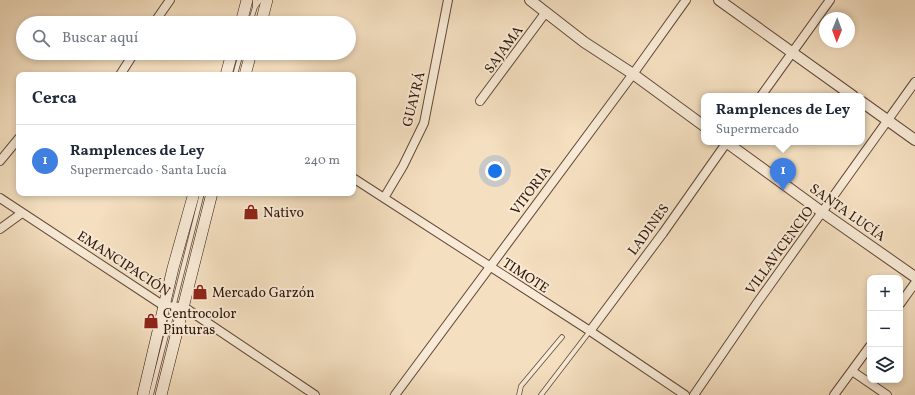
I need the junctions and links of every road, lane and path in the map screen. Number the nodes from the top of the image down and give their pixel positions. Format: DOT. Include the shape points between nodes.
graph roads {
  1 [pos="170,0"];
  2 [pos="255,0"];
  3 [pos="260,0"];
  4 [pos="267,0"];
  5 [pos="448,0"];
  6 [pos="530,0"];
  7 [pos="686,0"];
  8 [pos="718,0"];
  9 [pos="830,0"];
  10 [pos="251,4"];
  11 [pos="546,12"];
  12 [pos="159,16"];
  13 [pos="245,16"];
  14 [pos="250,16"];
  15 [pos="262,16"];
  16 [pos="792,53"];
  17 [pos="130,60"];
  18 [pos="230,60"];
  19 [pos="240,60"];
  20 [pos="249,60"];
  21 [pos="122,72"];
  22 [pos="227,72"];
  23 [pos="236,72"];
  24 [pos="246,72"];
  25 [pos="633,74"];
  26 [pos="915,82"];
  27 [pos="763,93"];
  28 [pos="849,93"];
  29 [pos="480,101"];
  30 [pos="865,104"];
  31 [pos="888,120"];
  32 [pos="701,124"];
  33 [pos="915,140"];
  34 [pos="16,142"];
  35 [pos="724,145"];
  36 [pos="730,145"];
  37 [pos="0,161"];
  38 [pos="356,180"];
  39 [pos="193,196"];
  40 [pos="201,196"];
  41 [pos="211,196"];
  42 [pos="0,198"];
  43 [pos="384,198"];
  44 [pos="822,212"];
  45 [pos="22,213"];
  46 [pos="0,228"];
  47 [pos="489,266"];
  48 [pos="915,277"];
  49 [pos="915,283"];
  50 [pos="903,300"];
  51 [pos="174,307"];
  52 [pos="590,331"];
  53 [pos="562,337"];
  54 [pos="869,347"];
  55 [pos="852,371"];
  56 [pos="143,395"];
  57 [pos="152,395"];
  58 [pos="161,395"];
  59 [pos="315,395"];
  60 [pos="395,395"];
  61 [pos="519,395"];
  62 [pos="541,395"];
  63 [pos="685,395"];
  64 [pos="694,395"];
  65 [pos="834,395"];
  66 [pos="887,395"];
  1 -- 12 [label="street"];
  2 -- 10 [label="lane"];
  3 -- 10 [label="lane"];
  4 -- 15 [label="main road"];
  5 -- 43 [label="street, GUAYRÁ" via="424,123"];
  6 -- 11 [label="street"];
  7 -- 25 [label="street, VITORIA"];
  8 -- 16 [label="street"];
  9 -- 16 [label="street"];
  10 -- 13 [label="main road"];
  10 -- 14 [label="lane"];
  11 -- 25 [label="street" via="584,42"];
  11 -- 29 [label="street, SAJAMA"];
  16 -- 27 [label="street"];
  16 -- 28 [label="street"];
  17 -- 21 [label="street"];
  18 -- 22 [label="main road"];
  19 -- 23 [label="lane"];
  20 -- 24 [label="main road"];
  25 -- 32 [label="street"];
  25 -- 47 [label="street, VITORIA"];
  26 -- 31 [label="street, VILLAVICENCIO"];
  30 -- 31 [label="street"];
  31 -- 33 [label="street"];
  31 -- 44 [label="street, VILLAVICENCIO"];
  34 -- 37 [label="street"];
  35 -- 52 [label="street, LADINES"];
  36 -- 44 [label="street, SANTA LUCÍA"];
  38 -- 43 [label="street, TIMOTE"];
  39 -- 51 [label="main road" via="173,268"];
  40 -- 51 [label="lane"];
  41 -- 51 [label="main road"];
  42 -- 45 [label="street, EMANCIPACIÓN"];
  43 -- 47 [label="street, TIMOTE"];
  44 -- 48 [label="street, SANTA LUCÍA"];
  44 -- 64 [label="street, VILLAVICENCIO"];
  45 -- 46 [label="street"];
  45 -- 51 [label="street, EMANCIPACIÓN"];
  47 -- 52 [label="street, TIMOTE"];
  47 -- 60 [label="street, VITORIA"];
  49 -- 50 [label="street"];
  51 -- 56 [label="main road"];
  51 -- 57 [label="lane"];
  51 -- 58 [label="main road"];
  51 -- 59 [label="street, EMANCIPACIÓN"];
  52 -- 62 [label="lane"];
  52 -- 63 [label="street, TIMOTE"];
  53 -- 61 [label="lane" via="521,386"];
  54 -- 55 [label="street"];
  55 -- 65 [label="street"];
  55 -- 66 [label="street"];
}
